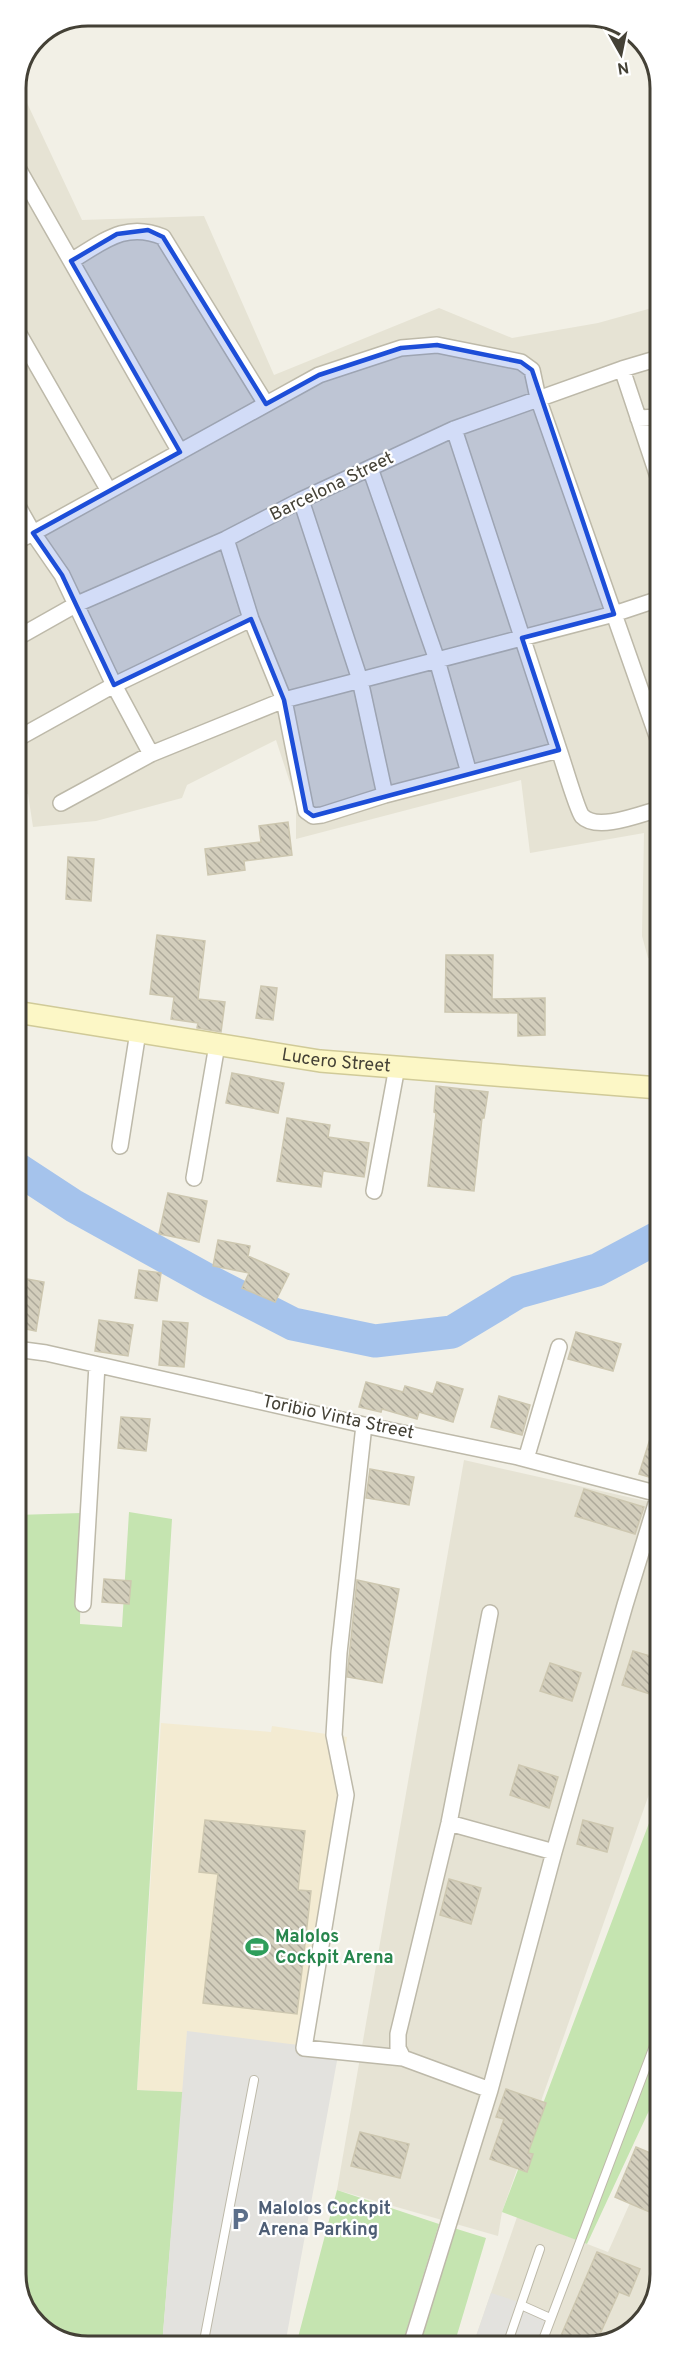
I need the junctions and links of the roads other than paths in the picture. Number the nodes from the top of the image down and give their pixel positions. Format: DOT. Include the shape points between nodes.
graph roads {
  1 [pos="26,182"];
  2 [pos="71,261"];
  3 [pos="26,346"];
  4 [pos="650,361"];
  5 [pos="622,369"];
  6 [pos="538,398"];
  7 [pos="266,404"];
  8 [pos="638,417"];
  9 [pos="650,417"];
  10 [pos="454,429"];
  11 [pos="180,452"];
  12 [pos="650,453"];
  13 [pos="370,468"];
  14 [pos="109,491"];
  15 [pos="301,500"];
  16 [pos="26,521"];
  17 [pos="33,533"];
  18 [pos="26,536"];
  19 [pos="226,539"];
  20 [pos="650,602"];
  21 [pos="77,604"];
  22 [pos="614,614"];
  23 [pos="251,619"];
  24 [pos="26,633"];
  25 [pos="522,638"];
  26 [pos="437,660"];
  27 [pos="360,680"];
  28 [pos="114,685"];
  29 [pos="284,700"];
  30 [pos="650,716"];
  31 [pos="26,734"];
  32 [pos="559,750"];
  33 [pos="151,754"];
  34 [pos="470,773"];
  35 [pos="385,795"];
  36 [pos="61,803"];
  37 [pos="650,811"];
  38 [pos="26,1014"];
  39 [pos="138,1032"];
  40 [pos="217,1045"];
  41 [pos="397,1067"];
  42 [pos="650,1087"];
  43 [pos="120,1146"];
  44 [pos="194,1178"];
  45 [pos="374,1191"];
  46 [pos="559,1347"];
  47 [pos="26,1350"];
  48 [pos="97,1365"];
  49 [pos="364,1425"];
  50 [pos="526,1459"];
  51 [pos="650,1492"];
  52 [pos="650,1523"];
  53 [pos="83,1604"];
  54 [pos="490,1612"];
  55 [pos="449,1823"];
  56 [pos="554,1852"];
  57 [pos="650,2056"];
  58 [pos="403,2058"];
  59 [pos="254,2080"];
  60 [pos="490,2090"];
  61 [pos="540,2249"];
  62 [pos="521,2305"];
  63 [pos="550,2318"];
  64 [pos="205,2335"];
  65 [pos="414,2336"];
  66 [pos="510,2336"];
  67 [pos="544,2336"];
  1 -- 2 [label="street"];
  2 -- 7 [label="street" via="117,234 148,230 163,237"];
  2 -- 11 [label="street"];
  3 -- 14 [label="street"];
  4 -- 5 [label="street, Barcelona Street"];
  5 -- 6 [label="street, Barcelona Street"];
  5 -- 8 [label="street"];
  6 -- 7 [label="street" via="532,370 521,362 437,345 401,348 319,375"];
  6 -- 10 [label="street, Barcelona Street"];
  6 -- 22 [label="street"];
  7 -- 11 [label="street"];
  8 -- 9 [label="street"];
  8 -- 12 [label="street"];
  10 -- 13 [label="street, Barcelona Street"];
  10 -- 25 [label="street"];
  11 -- 14 [label="street"];
  13 -- 15 [label="street, Barcelona Street"];
  13 -- 26 [label="street"];
  14 -- 17 [label="street"];
  15 -- 19 [label="street, Barcelona Street"];
  15 -- 27 [label="street"];
  16 -- 17 [label="street"];
  17 -- 18 [label="street"];
  17 -- 21 [label="street" via="62,574"];
  19 -- 21 [label="street, Barcelona Street"];
  19 -- 23 [label="street"];
  20 -- 22 [label="street"];
  21 -- 24 [label="street, Barcelona Street"];
  21 -- 28 [label="street"];
  22 -- 25 [label="street"];
  22 -- 30 [label="street"];
  23 -- 28 [label="street"];
  23 -- 29 [label="street"];
  25 -- 26 [label="street"];
  25 -- 32 [label="street"];
  26 -- 27 [label="street"];
  26 -- 34 [label="street"];
  27 -- 29 [label="street"];
  27 -- 35 [label="street"];
  28 -- 31 [label="street"];
  28 -- 33 [label="street"];
  29 -- 33 [label="street"];
  29 -- 35 [label="street" via="306,811 313,816 322,815"];
  32 -- 34 [label="street"];
  32 -- 37 [label="street" via="582,816 593,823 611,822"];
  33 -- 36 [label="street"];
  34 -- 35 [label="street"];
  38 -- 39 [label="street, Lucero Street"];
  39 -- 40 [label="street, Lucero Street"];
  39 -- 43 [label="street"];
  40 -- 41 [label="street, Lucero Street" via="320,1061"];
  40 -- 44 [label="street"];
  41 -- 42 [label="street, Lucero Street"];
  41 -- 45 [label="street"];
  46 -- 50 [label="street"];
  47 -- 48 [label="street, Toribio Vinta Street"];
  48 -- 49 [label="street, Toribio Vinta Street"];
  48 -- 53 [label="street"];
  49 -- 50 [label="street, Toribio Vinta Street"];
  49 -- 58 [label="street" via="334,1735 346,1795 304,2048"];
  50 -- 51 [label="street, Toribio Vinta Street"];
  52 -- 56 [label="street"];
  54 -- 55 [label="street"];
  55 -- 56 [label="street"];
  55 -- 58 [label="street" via="398,2034"];
  56 -- 60 [label="street"];
  57 -- 63 [label="lane"];
  58 -- 60 [label="street"];
  59 -- 64 [label="lane"];
  60 -- 65 [label="street"];
  61 -- 62 [label="lane"];
  62 -- 63 [label="lane"];
  62 -- 66 [label="lane"];
  63 -- 67 [label="lane"];
}
